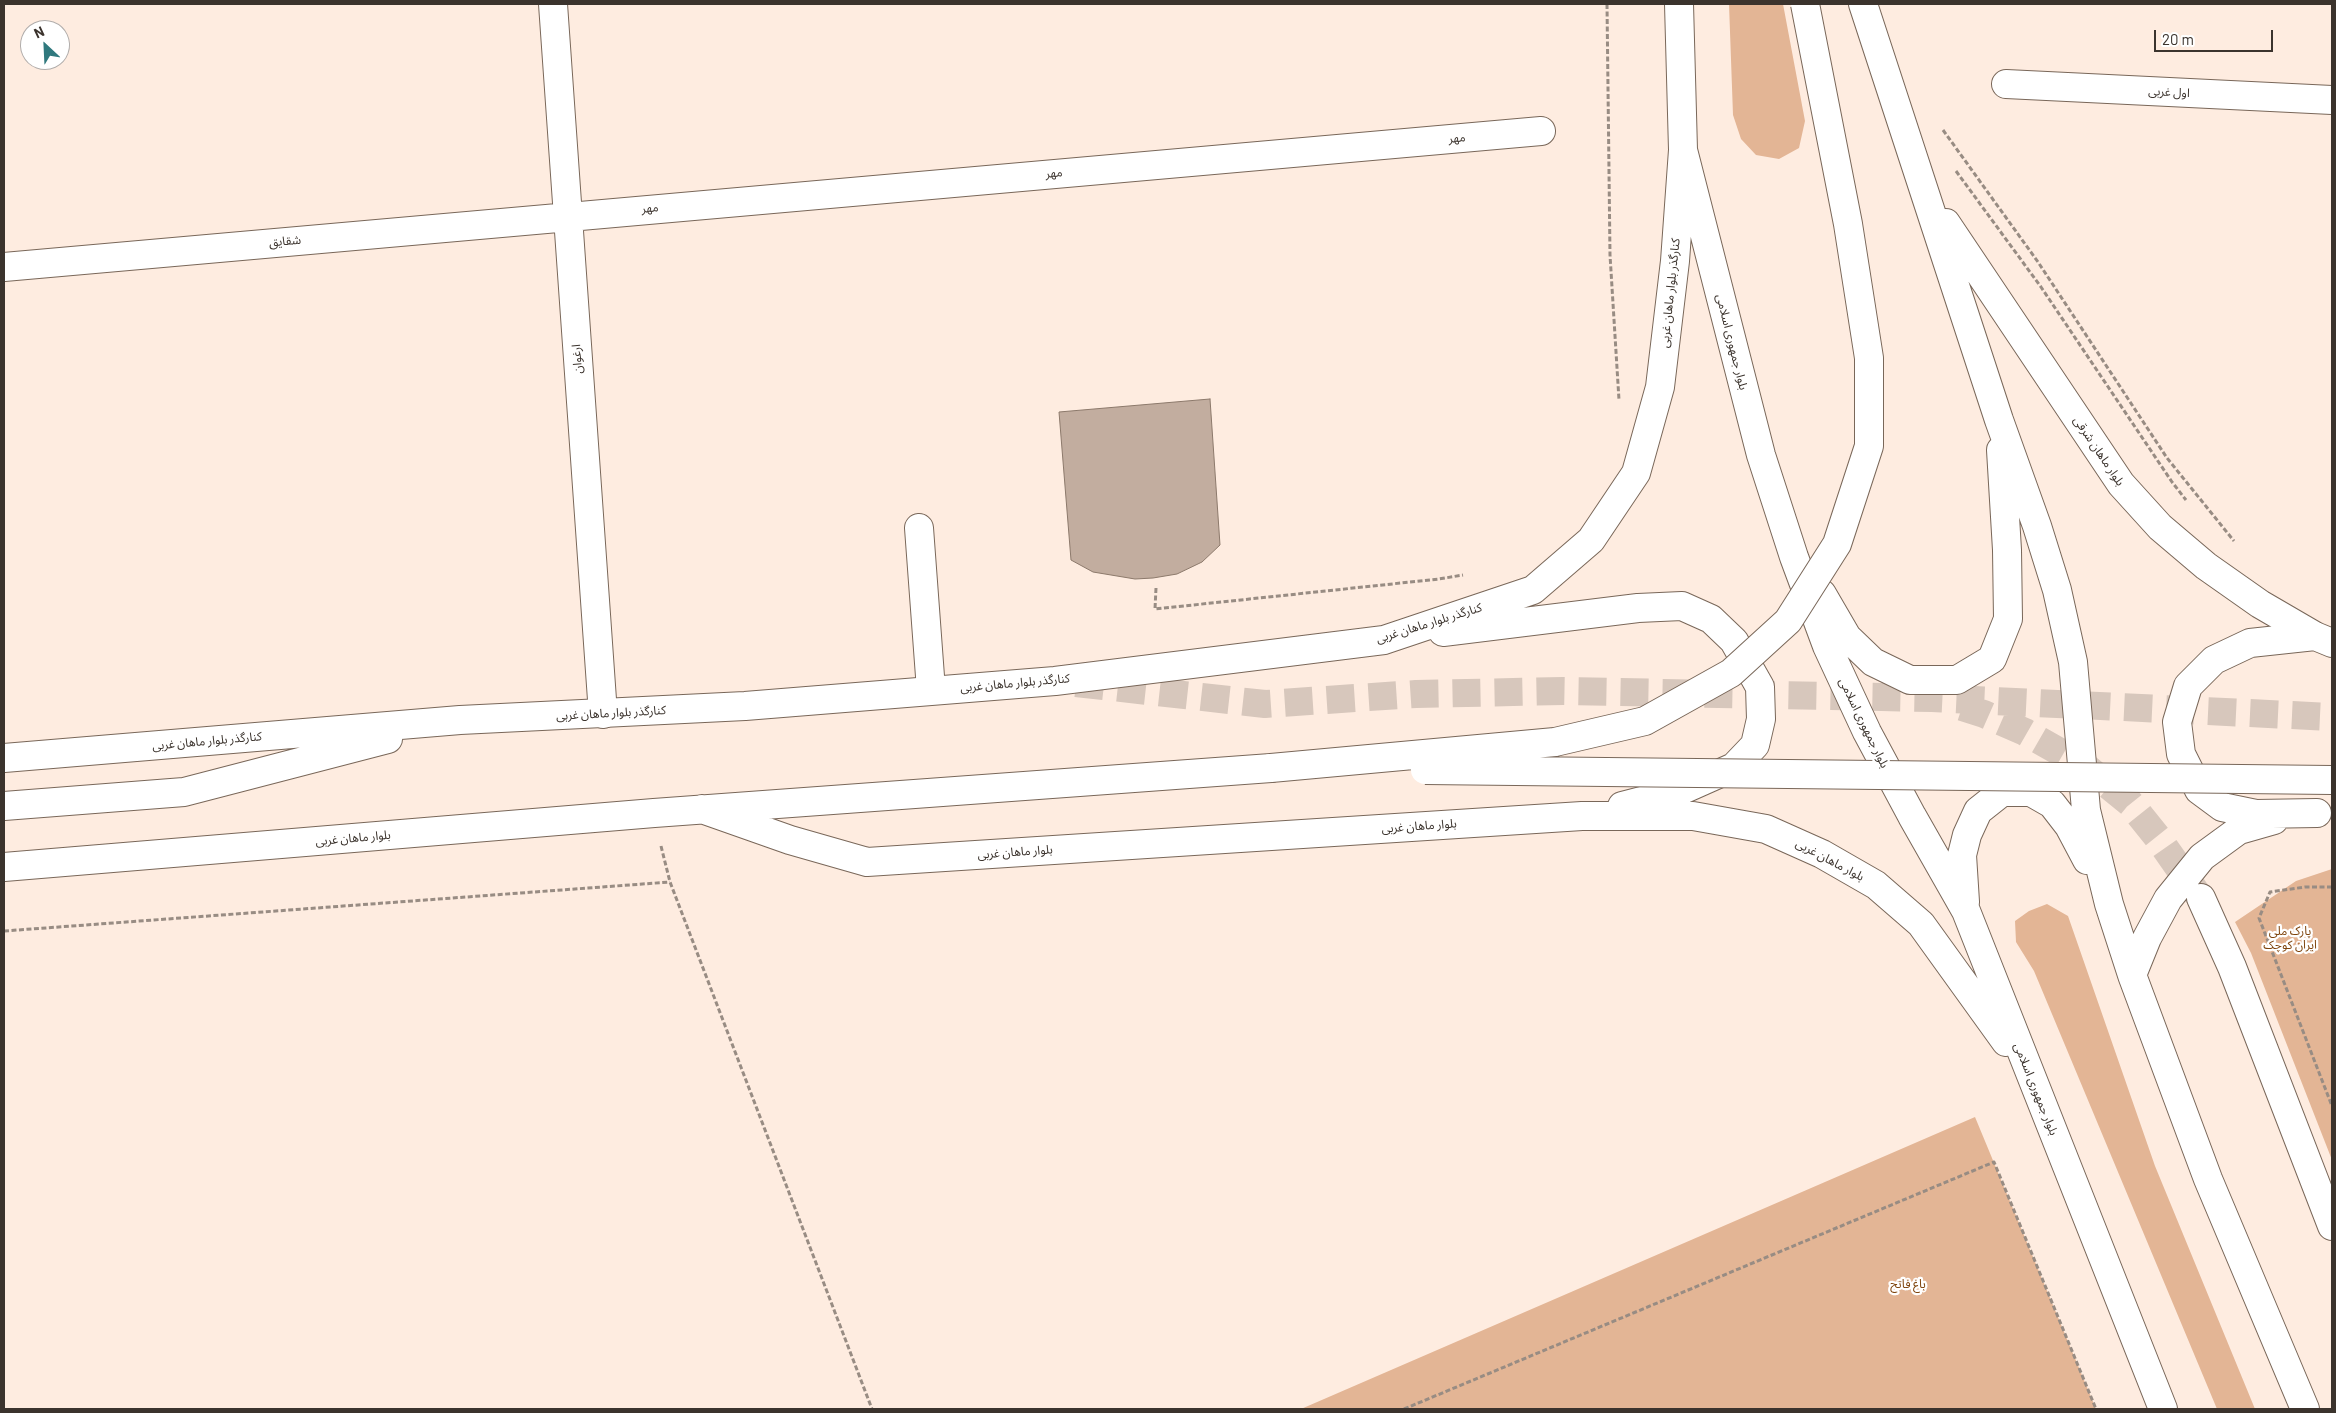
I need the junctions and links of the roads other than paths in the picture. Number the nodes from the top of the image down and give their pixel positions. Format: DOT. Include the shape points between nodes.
graph roads {
  1 [pos="553,4"];
  2 [pos="1679,4"];
  3 [pos="1805,4"];
  4 [pos="1863,4"];
  5 [pos="2006,84"];
  6 [pos="2332,100"];
  7 [pos="1541,131"];
  8 [pos="1683,150"];
  9 [pos="1928,196"];
  10 [pos="567,216"];
  11 [pos="4,267"];
  12 [pos="1999,420"];
  13 [pos="1762,455"];
  14 [pos="919,528"];
  15 [pos="2324,639"];
  16 [pos="1384,640"];
  17 [pos="931,690"];
  18 [pos="603,714"];
  19 [pos="460,720"];
  20 [pos="4,758"];
  21 [pos="1271,768"];
  22 [pos="2332,780"];
  23 [pos="4,806"];
  24 [pos="702,809"];
  25 [pos="2325,812"];
  26 [pos="1582,816"];
  27 [pos="4,867"];
  28 [pos="2201,898"];
  29 [pos="2109,904"];
  30 [pos="1966,911"];
  31 [pos="2132,976"];
  32 [pos="2034,1083"];
  33 [pos="2332,1226"];
  34 [pos="2163,1409"];
  35 [pos="2305,1409"];
  1 -- 10 [label="main road, ارغوان"];
  2 -- 8 [label="main road, بلوار جمهوری اسلامی"];
  3 -- 21 [label="main road, bridge" via="1848,224 1869,358 1869,446 1837,544 1788,621 1731,673 1645,721 1555,742"];
  4 -- 9 [label="main road"];
  5 -- 6 [label="main road, اول غربی"];
  7 -- 10 [label="main road, مهر"];
  8 -- 13 [label="main road, بلوار جمهوری اسلامی"];
  8 -- 16 [label="main road, کنارگذر بلوار ماهان غربی" via="1675,260 1660,387 1636,473 1591,540 1533,590"];
  9 -- 12 [label="main road"];
  9 -- 15 [label="main road, بلوار ماهان شرقی" via="2121,484 2160,528 2260,604"];
  10 -- 11 [label="main road, شقایق"];
  10 -- 18 [label="main road, ارغوان"];
  12 -- 13 [label="main road" via="2008,619 1992,659 1956,680 1910,680 1873,662 1847,637 1825,601"];
  12 -- 29 [label="main road" via="2037,526 2073,662 2086,810"];
  13 -- 30 [label="main road, بلوار جمهوری اسلامی" via="1827,646 1867,732"];
  14 -- 17 [label="main road"];
  15 -- 25 [label="main road" via="2250,644 2214,660 2188,686 2177,722 2181,754 2199,790 2222,807 2256,814"];
  16 -- 17 [label="main road, کنارگذر بلوار ماهان غربی" via="1055,681"];
  16 -- 26 [label="main road" via="1638,608 1682,606 1711,619 1734,641 1760,687 1761,719 1755,746 1734,767 1680,791"];
  17 -- 18 [label="main road, کنارگذر بلوار ماهان غربی"];
  18 -- 19 [label="main road, کنارگذر بلوار ماهان غربی"];
  19 -- 20 [label="main road, کنارگذر بلوار ماهان غربی"];
  19 -- 23 [label="main road" via="184,792"];
  21 -- 22 [label="main road, bridge"];
  21 -- 24 [label="main road, بلوار ماهان غربی"];
  24 -- 26 [label="main road, بلوار ماهان غربی" via="790,840 867,862"];
  24 -- 27 [label="main road, بلوار ماهان غربی"];
  25 -- 31 [label="main road" via="2281,818 2239,830 2202,857 2168,899 2147,938"];
  26 -- 32 [label="main road, بلوار ماهان غربی" via="1693,816 1766,829 1822,854 1876,885 1921,924"];
  28 -- 33 [label="main road" via="2232,967"];
  29 -- 30 [label="main road" via="2082,848 2052,804 2031,792 2002,792 1978,811 1967,835 1962,855"];
  29 -- 31 [label="main road"];
  30 -- 32 [label="main road, بلوار جمهوری اسلامی"];
  31 -- 35 [label="main road" via="2208,1178"];
  32 -- 34 [label="main road, بلوار جمهوری اسلامی"];
}
